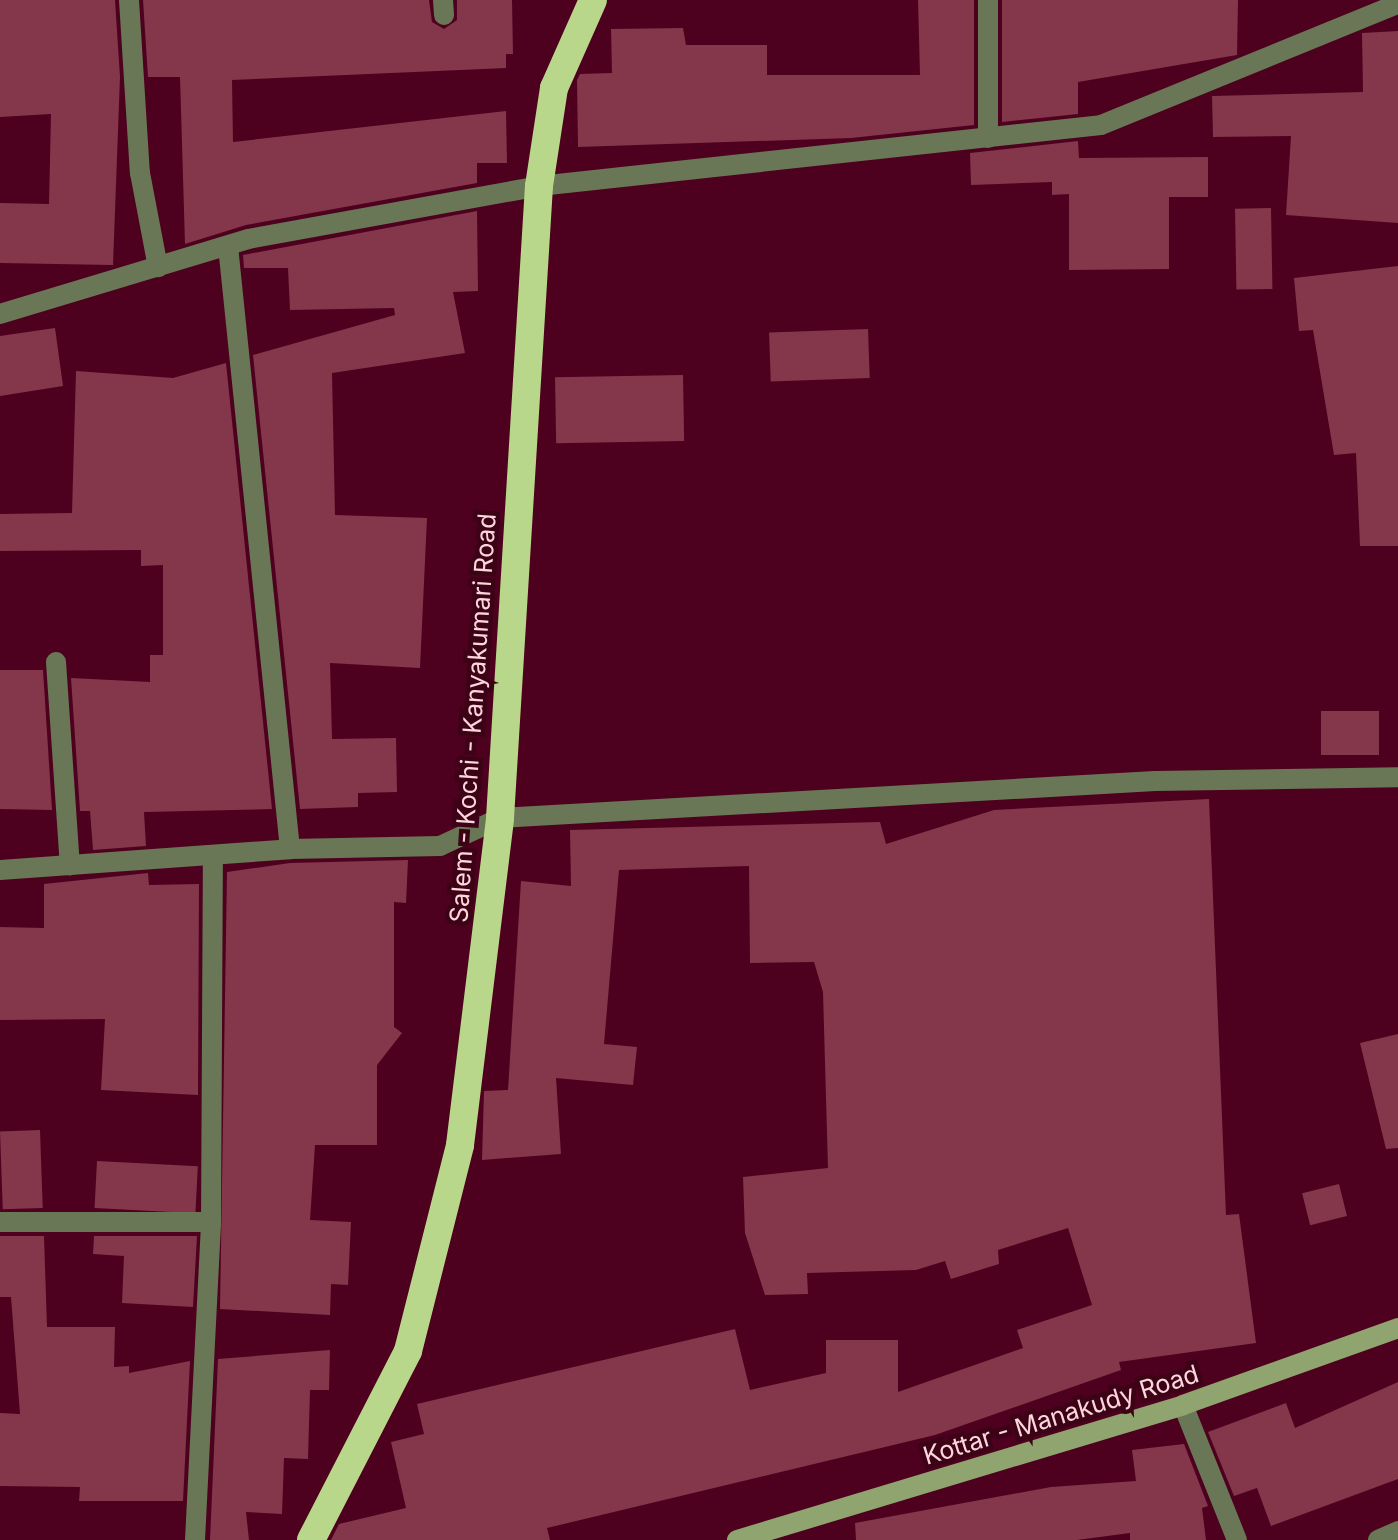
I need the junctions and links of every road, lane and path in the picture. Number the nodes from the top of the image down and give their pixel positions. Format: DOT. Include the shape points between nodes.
graph roads {
  1 [pos="128,0"];
  2 [pos="594,0"];
  3 [pos="988,0"];
  4 [pos="1398,4"];
  5 [pos="988,138"];
  6 [pos="539,186"];
  7 [pos="228,246"];
  8 [pos="158,267"];
  9 [pos="0,314"];
  10 [pos="56,662"];
  11 [pos="1398,778"];
  12 [pos="500,818"];
  13 [pos="290,849"];
  14 [pos="213,856"];
  15 [pos="70,866"];
  16 [pos="0,870"];
  17 [pos="0,1222"];
  18 [pos="212,1222"];
  19 [pos="1398,1328"];
  20 [pos="1184,1405"];
  21 [pos="1398,1531"];
  22 [pos="195,1540"];
  23 [pos="311,1540"];
  24 [pos="737,1540"];
  25 [pos="1237,1540"];
  26 [pos="1378,1540"];
  1 -- 8 [label="street" via="140,174"];
  2 -- 6 [label="highway, Salem - Kochi - Kanyakumari Road" via="554,88"];
  3 -- 5 [label="street"];
  4 -- 5 [label="street" via="1100,125"];
  5 -- 6 [label="street"];
  6 -- 7 [label="street"];
  6 -- 12 [label="highway, Salem - Kochi - Kanyakumari Road"];
  7 -- 8 [label="street"];
  7 -- 13 [label="street"];
  8 -- 9 [label="street"];
  10 -- 15 [label="street"];
  11 -- 12 [label="street" via="1155,780"];
  12 -- 13 [label="street" via="440,846"];
  12 -- 23 [label="highway, Salem - Kochi - Kanyakumari Road" via="460,1146 408,1351"];
  13 -- 14 [label="street"];
  14 -- 15 [label="street"];
  14 -- 18 [label="street"];
  15 -- 16 [label="street"];
  17 -- 18 [label="street"];
  18 -- 22 [label="street"];
  19 -- 20 [label="main road, Kottar - Manakudy Road"];
  20 -- 24 [label="main road, Kottar - Manakudy Road"];
  20 -- 25 [label="street"];
  21 -- 26 [label="street"];
}
